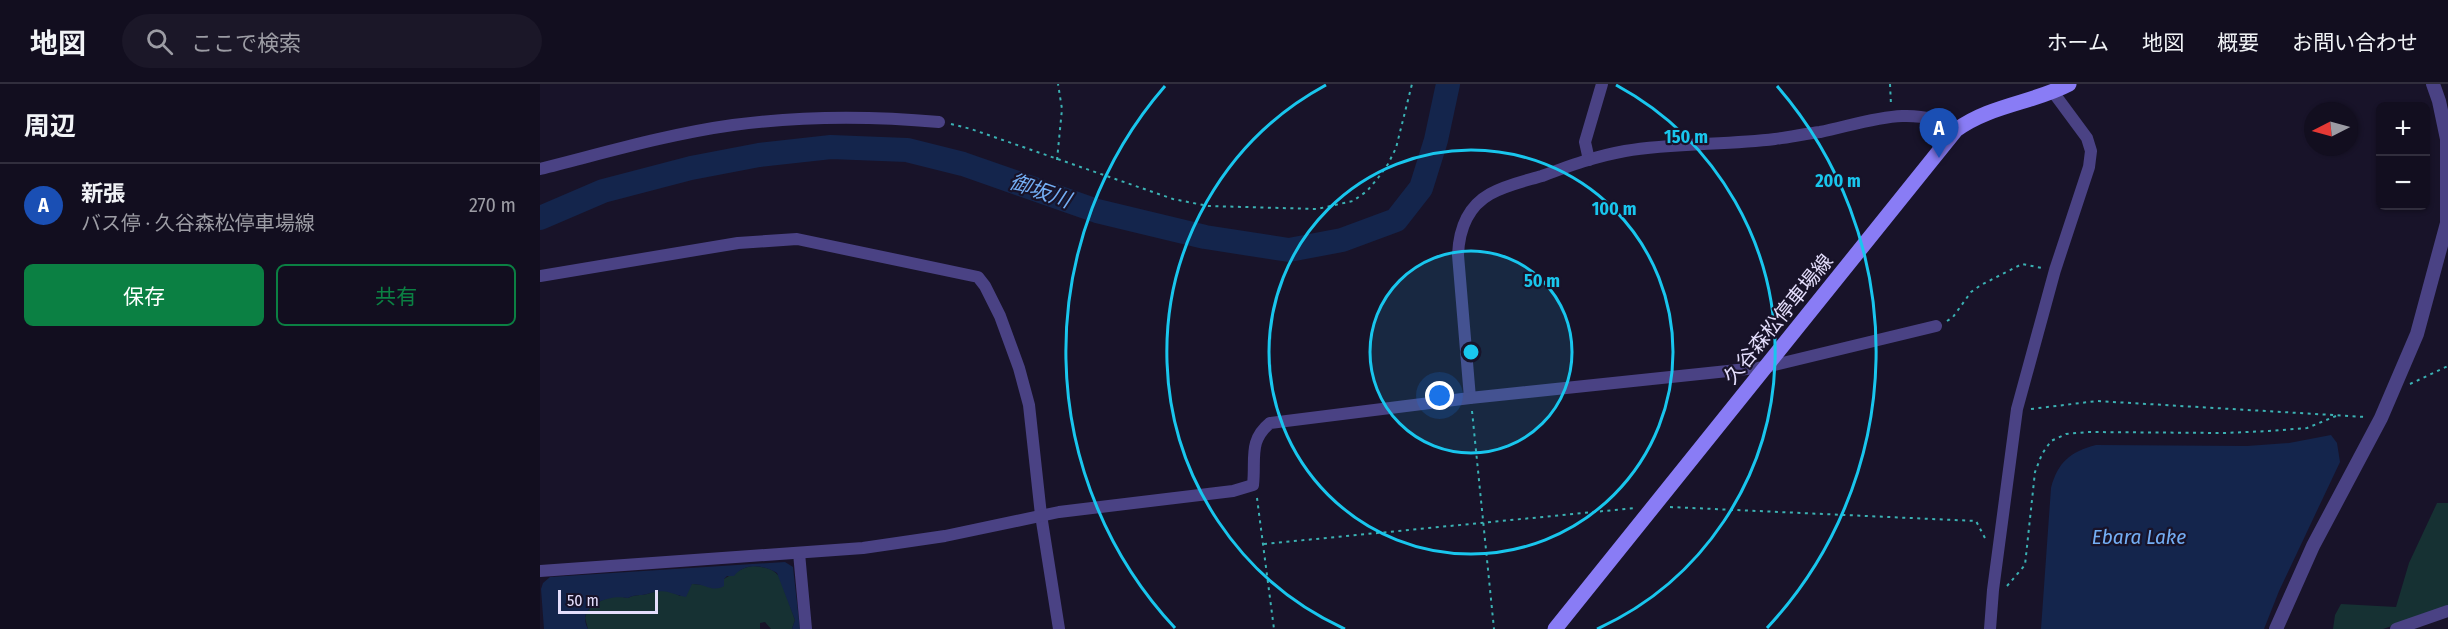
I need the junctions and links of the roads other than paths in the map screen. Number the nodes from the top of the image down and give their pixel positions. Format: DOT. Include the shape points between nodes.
graph roads {
  1 [pos="1602,84"];
  2 [pos="2069,84"];
  3 [pos="2433,84"];
  4 [pos="2054,92"];
  5 [pos="939,122"];
  6 [pos="1956,130"];
  7 [pos="1589,160"];
  8 [pos="540,169"];
  9 [pos="540,276"];
  10 [pos="1936,326"];
  11 [pos="1766,367"];
  12 [pos="1470,398"];
  13 [pos="1041,515"];
  14 [pos="798,554"];
  15 [pos="540,572"];
  16 [pos="2448,612"];
  17 [pos="2278,627"];
  18 [pos="806,629"];
  19 [pos="1059,629"];
  20 [pos="1555,629"];
  21 [pos="1990,629"];
  22 [pos="2396,629"];
  1 -- 7 [label="street" via="1585,142"];
  2 -- 4 [label="main road, 久谷森松停車場線"];
  3 -- 17 [label="street" via="2447,139 2447,224 2417,334 2381,418 2313,546"];
  4 -- 6 [label="main road, 久谷森松停車場線" via="1993,110"];
  4 -- 21 [label="street" via="2087,138 2091,151 2017,409"];
  5 -- 8 [label="street" via="828,119 732,125"];
  6 -- 7 [label="street" via="1932,118 1907,115 1772,139 1625,151"];
  6 -- 11 [label="main road, 久谷森松停車場線"];
  7 -- 12 [label="street" via="1490,194 1465,220 1458,255"];
  9 -- 13 [label="street" via="738,243 797,239 978,277 1000,316 1019,368"];
  10 -- 11 [label="street"];
  11 -- 12 [label="street"];
  11 -- 20 [label="main road, 久谷森松停車場線"];
  12 -- 13 [label="street" via="1270,423 1254,443 1253,485 1233,491"];
  13 -- 14 [label="street" via="945,536"];
  13 -- 19 [label="street"];
  14 -- 15 [label="street"];
  14 -- 18 [label="street"];
  16 -- 22 [label="street"];
}
